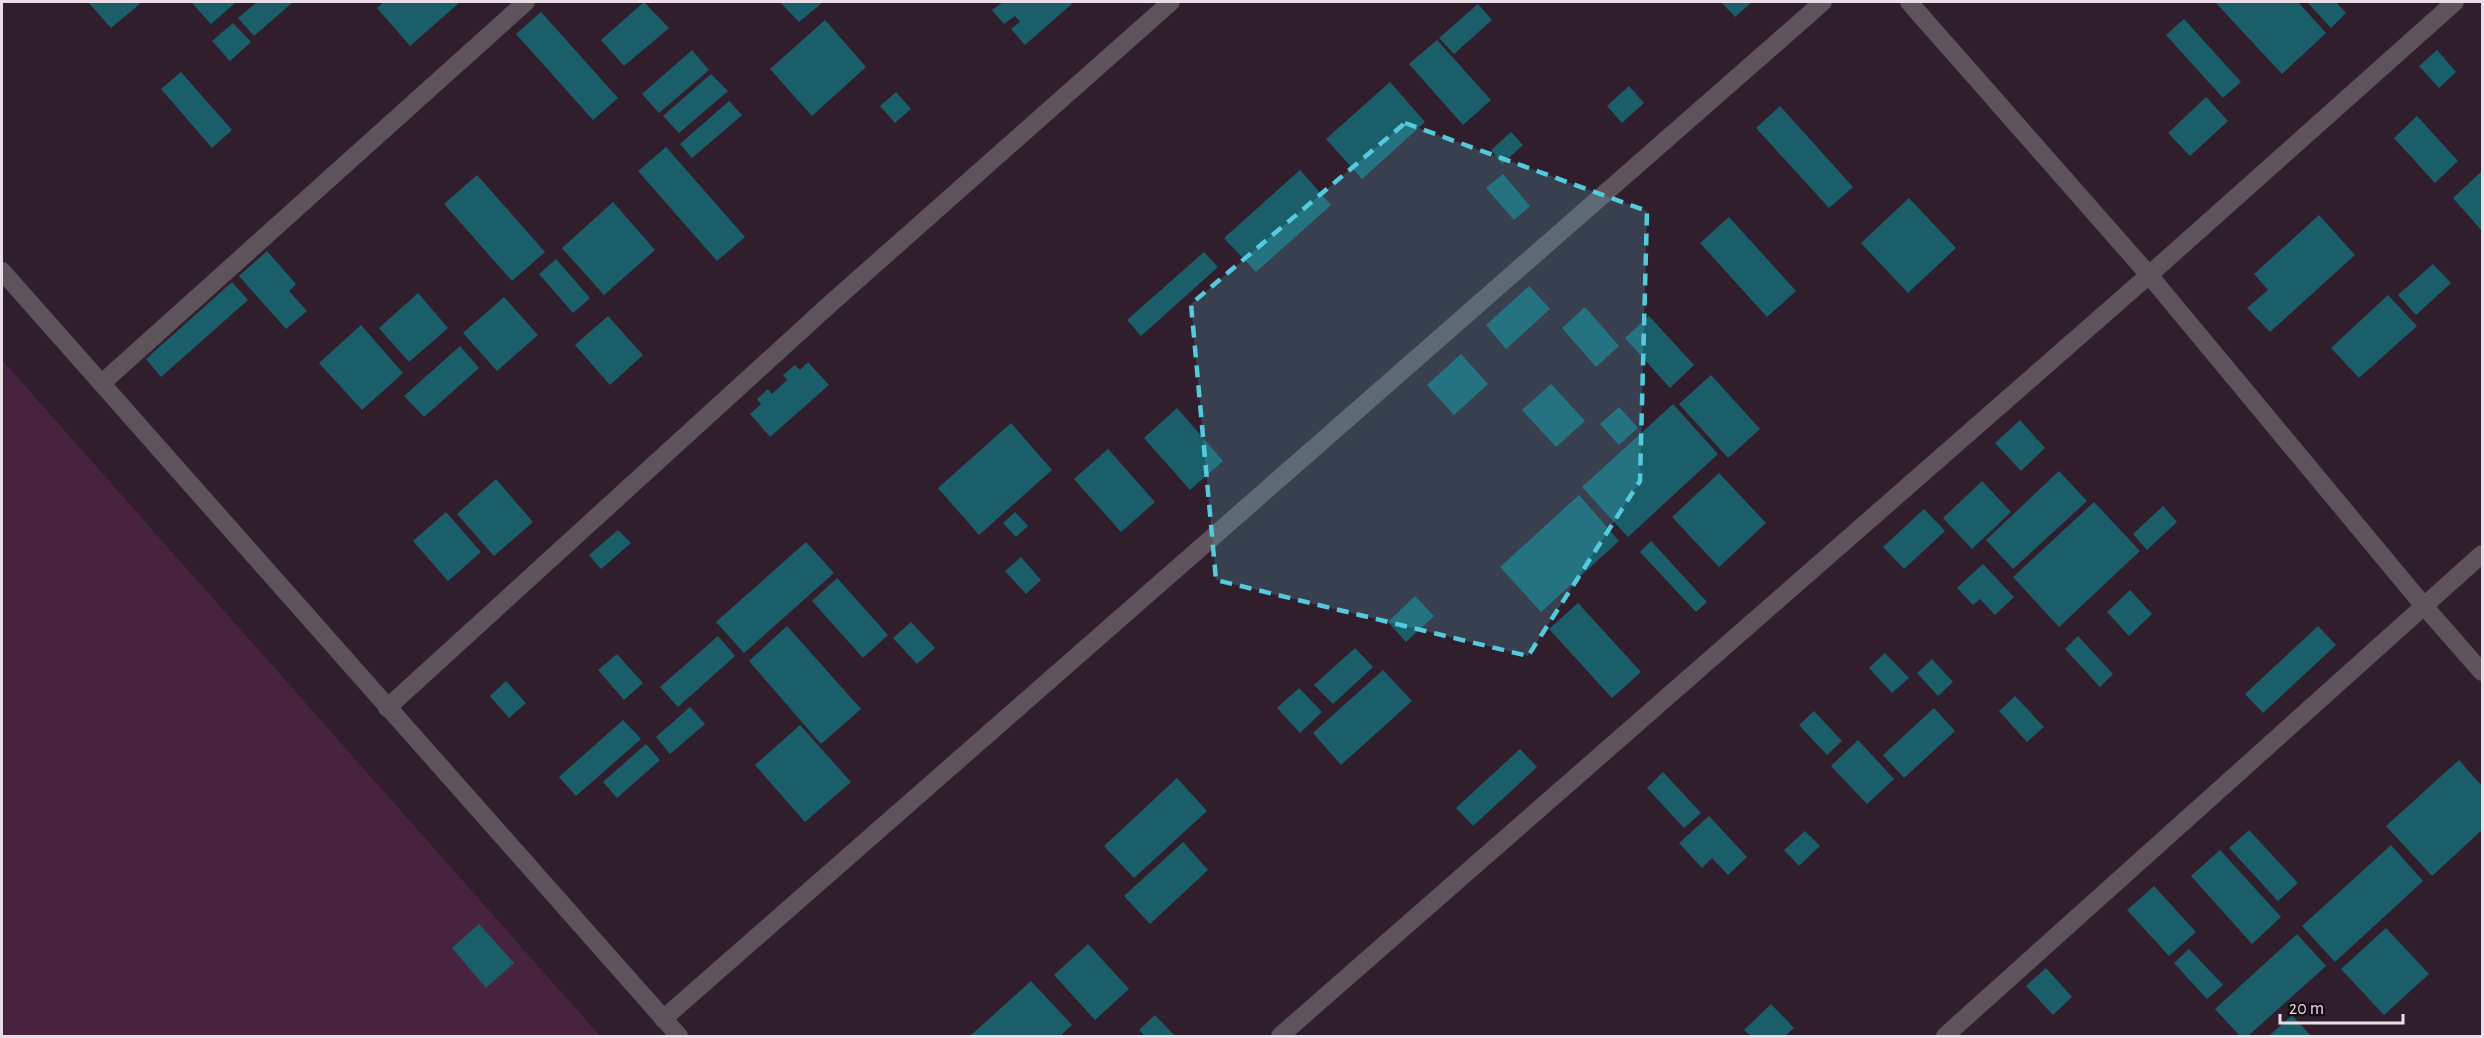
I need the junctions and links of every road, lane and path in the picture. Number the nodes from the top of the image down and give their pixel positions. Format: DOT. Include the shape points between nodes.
graph roads {
  1 [pos="526,2"];
  2 [pos="1171,2"];
  3 [pos="1823,2"];
  4 [pos="1909,2"];
  5 [pos="2455,2"];
  6 [pos="2,271"];
  7 [pos="2149,275"];
  8 [pos="102,383"];
  9 [pos="2482,554"];
  10 [pos="2424,606"];
  11 [pos="2482,672"];
  12 [pos="387,708"];
  13 [pos="663,1018"];
  14 [pos="679,1036"];
  15 [pos="1280,1036"];
  16 [pos="1945,1036"];
  1 -- 8 [label="street"];
  2 -- 12 [label="street" via="829,305"];
  3 -- 13 [label="street"];
  4 -- 7 [label="street"];
  5 -- 7 [label="street"];
  6 -- 8 [label="street"];
  7 -- 10 [label="street"];
  7 -- 15 [label="street"];
  8 -- 12 [label="street"];
  9 -- 10 [label="street"];
  10 -- 11 [label="street"];
  10 -- 16 [label="street"];
  12 -- 13 [label="street"];
  13 -- 14 [label="street"];
}
